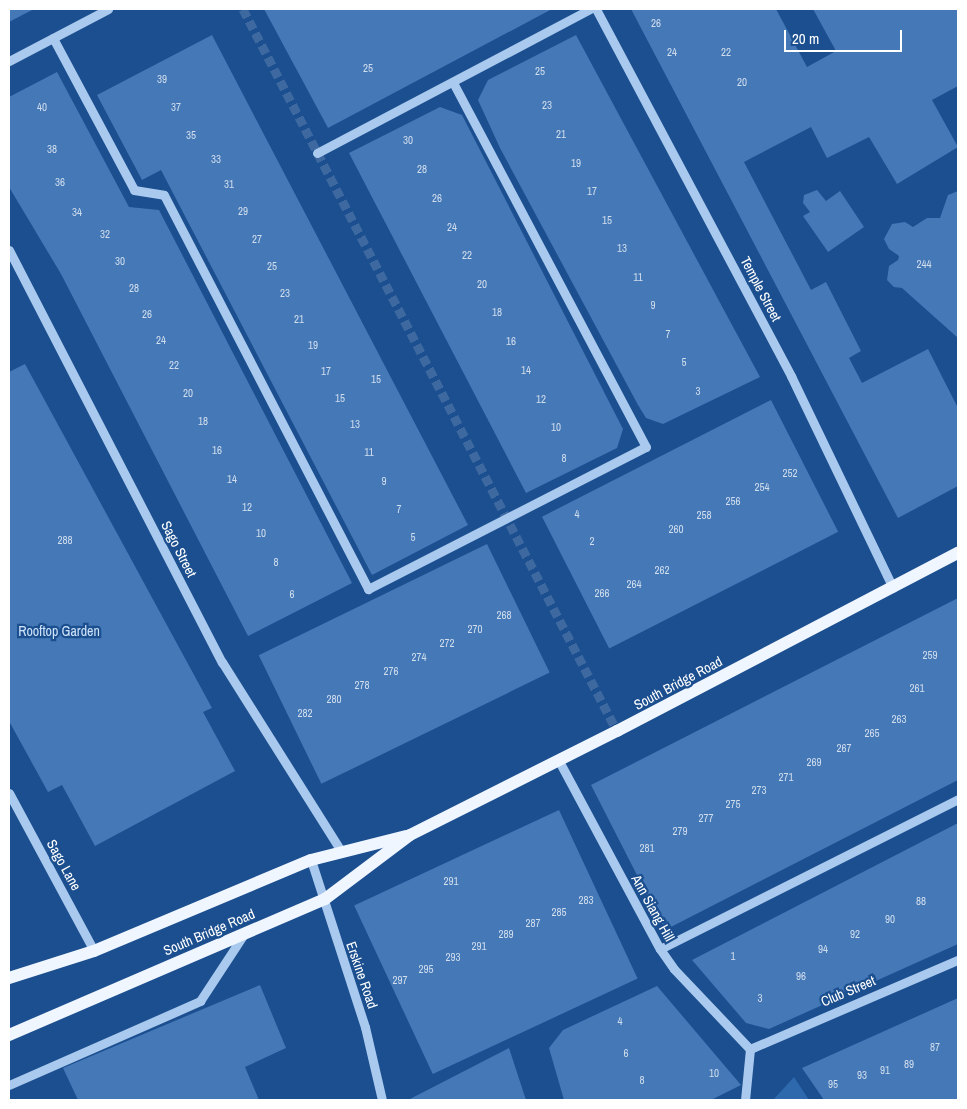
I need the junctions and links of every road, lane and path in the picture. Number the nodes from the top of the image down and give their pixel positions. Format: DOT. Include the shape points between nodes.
graph roads {
  1 [pos="108,9"];
  2 [pos="590,9"];
  3 [pos="596,9"];
  4 [pos="53,38"];
  5 [pos="9,61"];
  6 [pos="453,82"];
  7 [pos="317,153"];
  8 [pos="9,250"];
  9 [pos="958,553"];
  10 [pos="893,588"];
  11 [pos="559,762"];
  12 [pos="9,792"];
  13 [pos="958,799"];
  14 [pos="410,836"];
  15 [pos="341,851"];
  16 [pos="311,860"];
  17 [pos="325,899"];
  18 [pos="244,934"];
  19 [pos="660,950"];
  20 [pos="94,951"];
  21 [pos="958,960"];
  22 [pos="9,978"];
  23 [pos="9,1035"];
  24 [pos="750,1049"];
  25 [pos="9,1085"];
  26 [pos="382,1100"];
  27 [pos="745,1100"];
  1 -- 4 [label="street"];
  2 -- 6 [label="street"];
  3 -- 10 [label="street, Temple Street" via="791,376"];
  4 -- 5 [label="street"];
  4 -- 6 [label="street" via="134,190 164,195 368,589 646,447"];
  6 -- 7 [label="street"];
  8 -- 15 [label="street, Sago Street" via="222,662"];
  9 -- 10 [label="main road, South Bridge Road"];
  10 -- 11 [label="main road, South Bridge Road"];
  11 -- 14 [label="main road, South Bridge Road"];
  11 -- 19 [label="street, Ann Siang Hill"];
  12 -- 20 [label="street, Sago Lane"];
  13 -- 19 [label="street"];
  14 -- 15 [label="main road, South Bridge Road"];
  14 -- 17 [label="main road, South Bridge Road"];
  15 -- 16 [label="main road, South Bridge Road"];
  16 -- 17 [label="street, Erskine Road"];
  16 -- 20 [label="main road, South Bridge Road"];
  17 -- 18 [label="main road, South Bridge Road"];
  17 -- 26 [label="street, Erskine Road" via="365,1027"];
  18 -- 23 [label="main road, South Bridge Road"];
  18 -- 25 [label="street" via="200,1001"];
  19 -- 24 [label="street, Ann Siang Hill"];
  20 -- 22 [label="main road, South Bridge Road"];
  21 -- 24 [label="street, Club Street"];
  24 -- 27 [label="street"];
}
